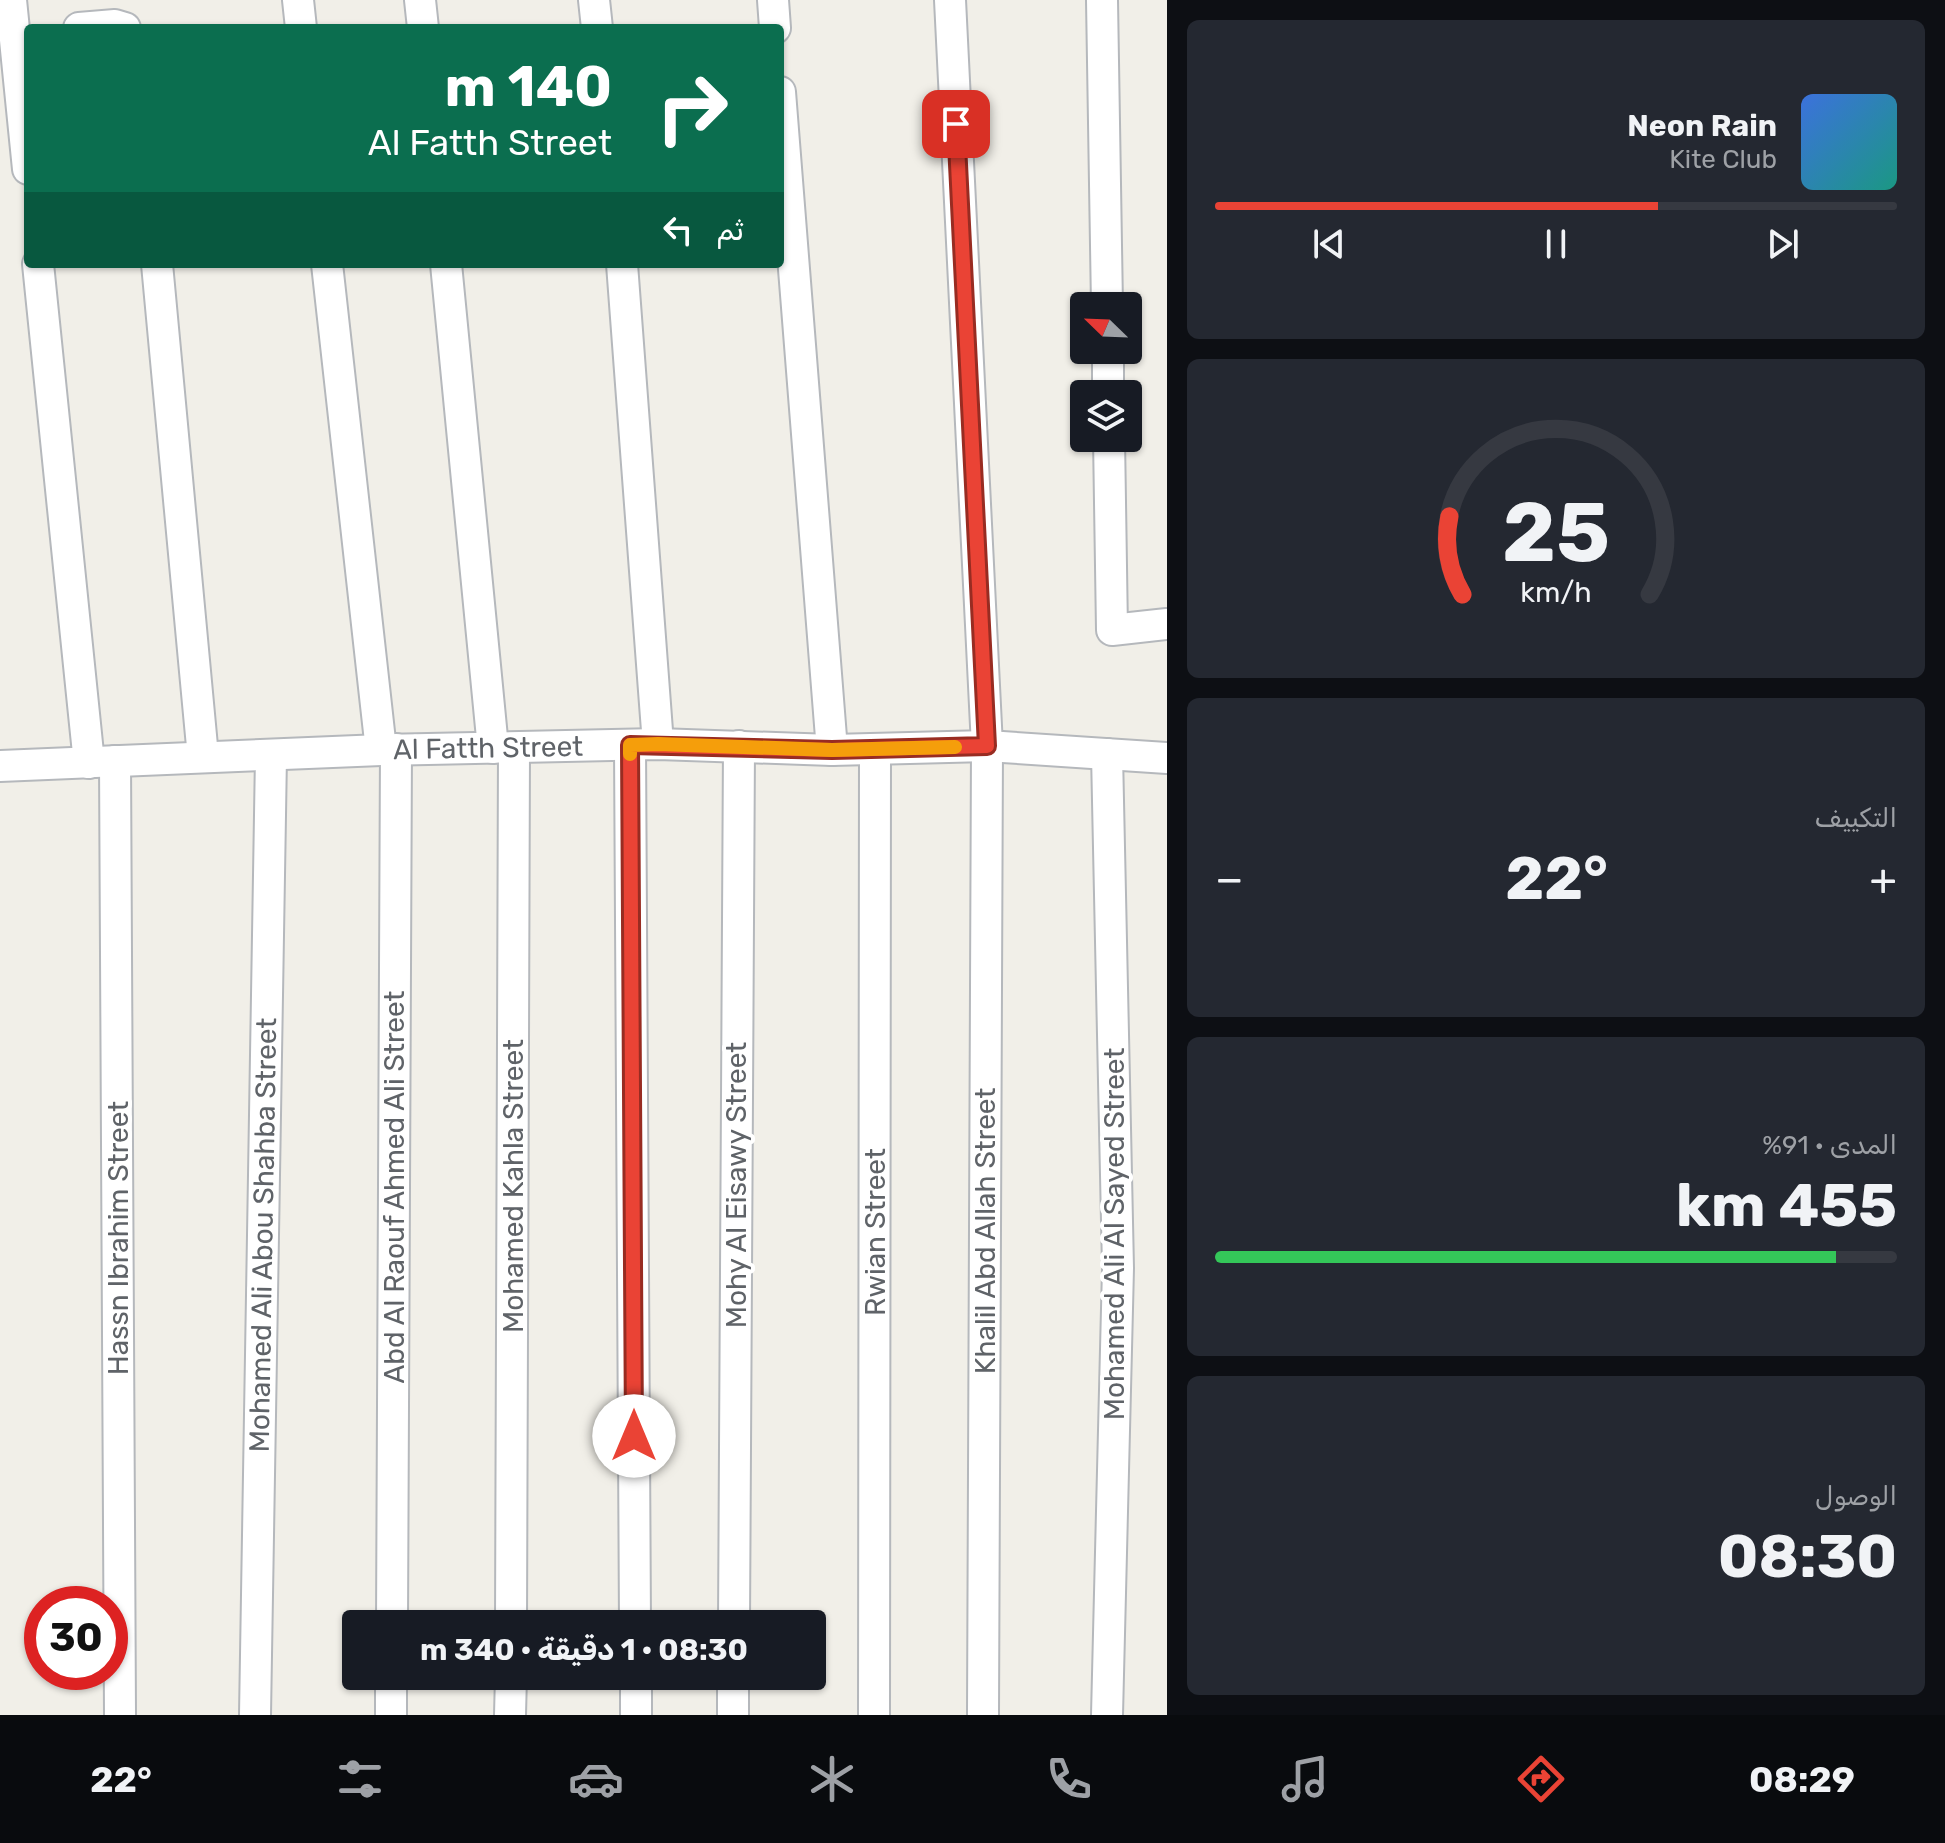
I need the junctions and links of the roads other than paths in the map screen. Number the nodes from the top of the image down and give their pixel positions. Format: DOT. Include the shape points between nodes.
graph roads {
  1 [pos="11,0"];
  2 [pos="298,0"];
  3 [pos="420,0"];
  4 [pos="594,0"];
  5 [pos="773,0"];
  6 [pos="950,0"];
  7 [pos="1102,0"];
  8 [pos="301,24"];
  9 [pos="423,24"];
  10 [pos="597,24"];
  11 [pos="775,24"];
  12 [pos="21,34"];
  13 [pos="24,92"];
  14 [pos="784,143"];
  15 [pos="39,268"];
  16 [pos="157,268"];
  17 [pos="328,268"];
  18 [pos="446,268"];
  19 [pos="622,268"];
  20 [pos="1107,292"];
  21 [pos="1109,452"];
  22 [pos="1167,624"];
  23 [pos="644,744"];
  24 [pos="739,746"];
  25 [pos="987,746"];
  26 [pos="503,748"];
  27 [pos="875,749"];
  28 [pos="389,750"];
  29 [pos="832,750"];
  30 [pos="1107,754"];
  31 [pos="271,755"];
  32 [pos="203,757"];
  33 [pos="1167,758"];
  34 [pos="102,762"];
  35 [pos="0,766"];
  36 [pos="392,1610"];
  37 [pos="511,1610"];
  38 [pos="635,1610"];
  39 [pos="734,1610"];
  40 [pos="391,1690"];
  41 [pos="511,1690"];
  42 [pos="636,1690"];
  43 [pos="733,1690"];
  44 [pos="120,1715"];
  45 [pos="255,1715"];
  46 [pos="391,1715"];
  47 [pos="510,1715"];
  48 [pos="636,1715"];
  49 [pos="733,1715"];
  50 [pos="874,1715"];
  51 [pos="983,1715"];
  52 [pos="1107,1715"];
  1 -- 12 [label="street"];
  2 -- 8 [label="street"];
  3 -- 9 [label="street"];
  4 -- 10 [label="street"];
  5 -- 11 [label="street"];
  6 -- 25 [label="street, Khalil Abd Allah Street"];
  7 -- 20 [label="street"];
  12 -- 13 [label="street"];
  14 -- 29 [label="street"];
  15 -- 34 [label="street, Hassn Ibrahim Street"];
  16 -- 32 [label="street"];
  17 -- 28 [label="street, Abd Al Raouf Ahmed Ali Street"];
  18 -- 26 [label="street, Mohamed Kahla Street"];
  19 -- 23 [label="street"];
  21 -- 22 [label="street" via="1112,630"];
  23 -- 24 [label="street, Al Fatth Street"];
  23 -- 26 [label="street, Al Fatth Street"];
  23 -- 38 [label="street"];
  24 -- 29 [label="street, Al Fatth Street"];
  24 -- 39 [label="street, Mohy Al Eisawy Street"];
  25 -- 27 [label="street, Al Fatth Street"];
  25 -- 30 [label="street, Al Fatth Street"];
  25 -- 51 [label="street, Khalil Abd Allah Street"];
  26 -- 28 [label="street, Al Fatth Street"];
  26 -- 37 [label="street, Mohamed Kahla Street"];
  27 -- 29 [label="street, Al Fatth Street"];
  27 -- 50 [label="street, Rwian Street"];
  28 -- 31 [label="street, Al Fatth Street"];
  28 -- 36 [label="street, Abd Al Raouf Ahmed Ali Street"];
  30 -- 33 [label="street, Al Fatth Street"];
  30 -- 52 [label="street, Mohamed Ali Al Sayed Street" via="1118,1268"];
  31 -- 32 [label="street, Al Fatth Street"];
  31 -- 45 [label="street, Mohamed Ali Abou Shahba Street"];
  32 -- 34 [label="street, Al Fatth Street"];
  34 -- 35 [label="street, Al Fatth Street"];
  34 -- 44 [label="street, Hassn Ibrahim Street"];
  40 -- 46 [label="street"];
  41 -- 47 [label="street"];
  42 -- 48 [label="street"];
  43 -- 49 [label="street"];
}
